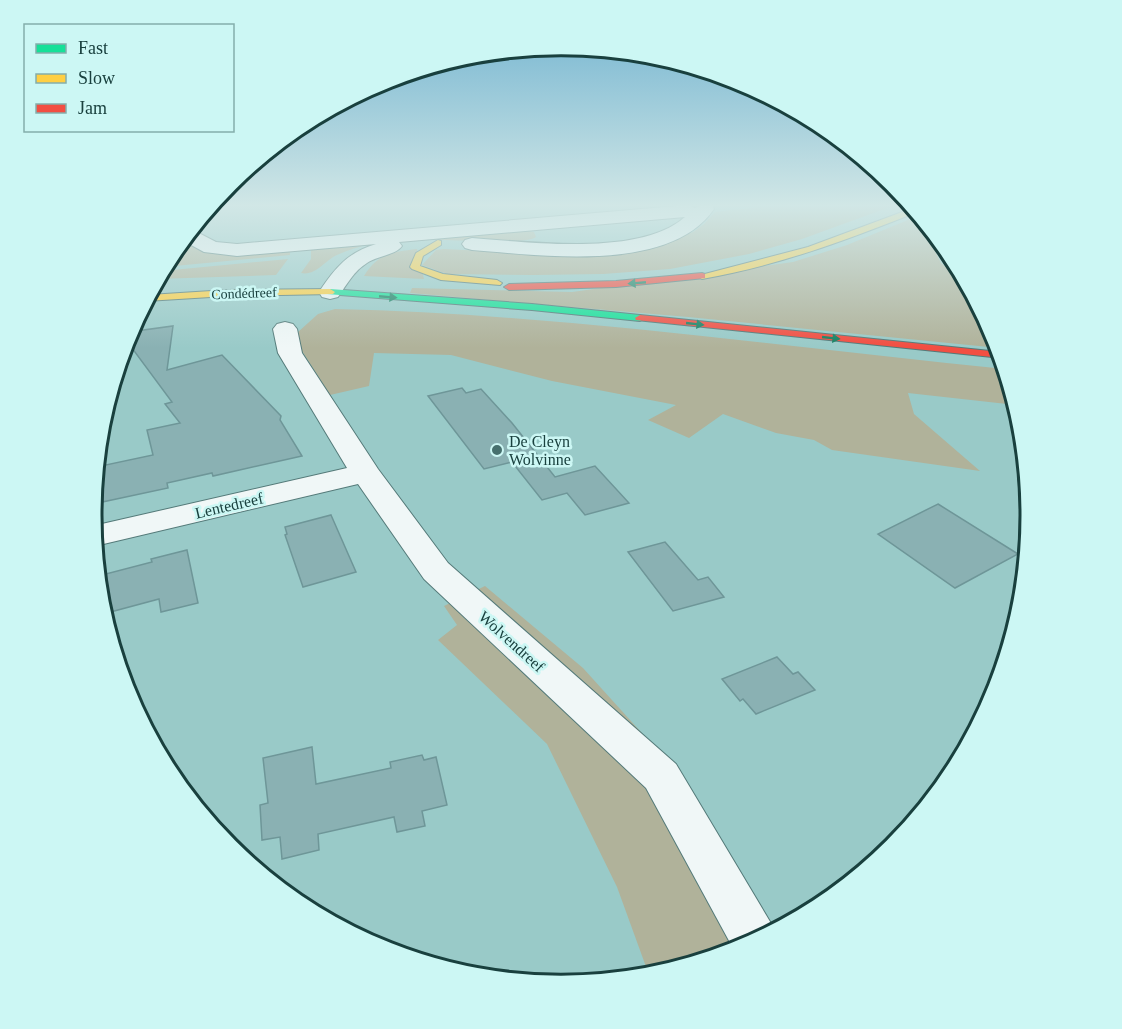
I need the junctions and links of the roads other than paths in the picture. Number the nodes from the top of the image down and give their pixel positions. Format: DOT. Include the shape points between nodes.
graph roads {
  1 [pos="370,252"];
  2 [pos="422,252"];
  3 [pos="804,252"];
  4 [pos="163,285"];
  5 [pos="333,287"];
  6 [pos="523,287"];
  7 [pos="156,297"];
  8 [pos="285,329"];
  9 [pos="991,354"];
  10 [pos="365,473"];
  11 [pos="103,534"];
  12 [pos="751,932"];
  1 -- 5 [label="street" via="346,268"];
  2 -- 6 [label="main road" via="415,258 415,267 441,277"];
  3 -- 6 [label="main road, one-way" via="725,273 619,284"];
  4 -- 5 [label="main road, Condédreef"];
  5 -- 6 [label="main road"];
  5 -- 7 [label="main road, Condédreef"];
  5 -- 9 [label="main road, one-way"];
  8 -- 10 [label="street, Wolvendreef" via="290,353"];
  10 -- 11 [label="street, Lentedreef"];
  10 -- 12 [label="street, Wolvendreef" via="436,571 661,776"];
}
